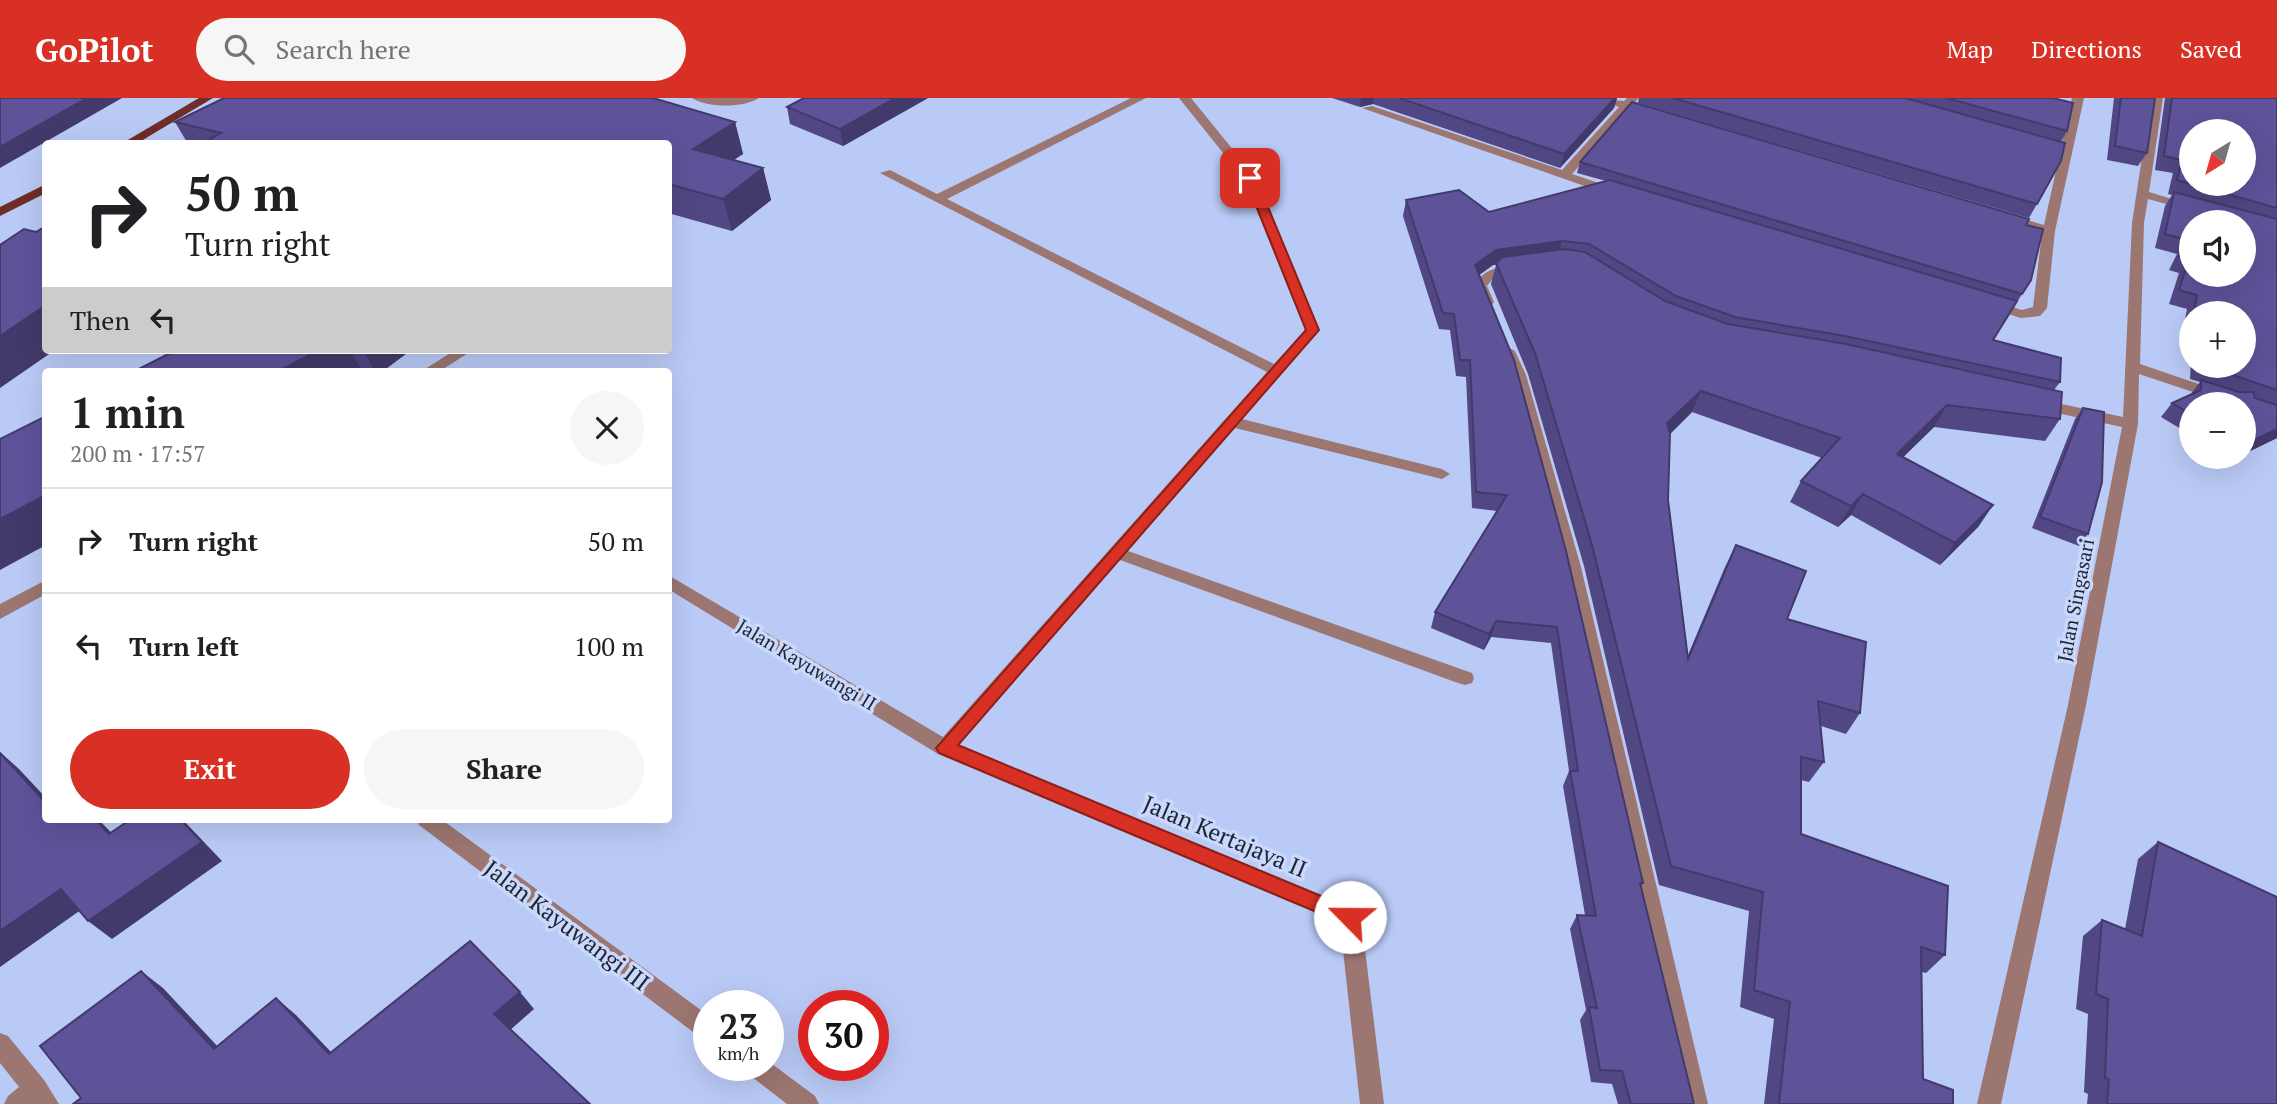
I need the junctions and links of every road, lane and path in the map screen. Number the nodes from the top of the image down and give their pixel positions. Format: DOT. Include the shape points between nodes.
graph roads {
  1 [pos="207,98"];
  2 [pos="698,98"];
  3 [pos="753,98"];
  4 [pos="1140,98"];
  5 [pos="1185,98"];
  6 [pos="1600,98"];
  7 [pos="2078,98"];
  8 [pos="2157,98"];
  9 [pos="1629,102"];
  10 [pos="1368,108"];
  11 [pos="1665,117"];
  12 [pos="134,140"];
  13 [pos="886,173"];
  14 [pos="1563,176"];
  15 [pos="42,190"];
  16 [pos="2142,194"];
  17 [pos="1627,196"];
  18 [pos="937,199"];
  19 [pos="2206,210"];
  20 [pos="0,212"];
  21 [pos="1996,215"];
  22 [pos="2049,230"];
  23 [pos="1532,266"];
  24 [pos="1981,302"];
  25 [pos="459,354"];
  26 [pos="2134,367"];
  27 [pos="434,368"];
  28 [pos="1276,371"];
  29 [pos="2208,392"];
  30 [pos="2023,401"];
  31 [pos="1232,422"];
  32 [pos="2130,424"];
  33 [pos="1442,474"];
  34 [pos="1117,554"];
  35 [pos="672,583"];
  36 [pos="42,588"];
  37 [pos="0,612"];
  38 [pos="1465,678"];
  39 [pos="945,748"];
  40 [pos="431,823"];
  41 [pos="693,1018"];
  42 [pos="0,1044"];
  43 [pos="776,1081"];
  44 [pos="41,1096"];
  45 [pos="16,1104"];
  46 [pos="807,1104"];
  47 [pos="1372,1104"];
  48 [pos="1696,1104"];
  49 [pos="1989,1104"];
  1 -- 12 [label="main road"];
  2 -- 3 [label="street" via="727,102"];
  4 -- 18 [label="street"];
  5 -- 28 [label="street" via="1250,178 1312,330"];
  6 -- 9 [label="street"];
  7 -- 22 [label="street" via="2062,152"];
  8 -- 16 [label="street, Jalan Singasari"];
  9 -- 11 [label="street"];
  9 -- 14 [label="street"];
  10 -- 14 [label="street"];
  13 -- 18 [label="street"];
  14 -- 17 [label="street"];
  15 -- 20 [label="main road"];
  16 -- 19 [label="street"];
  16 -- 26 [label="street, Jalan Singasari"];
  18 -- 28 [label="street"];
  21 -- 22 [label="street"];
  22 -- 24 [label="street" via="2043,299 2035,313 2021,314"];
  23 -- 48 [label="street" via="1493,272 1481,282 1519,375 1572,567"];
  25 -- 27 [label="street"];
  26 -- 29 [label="street"];
  26 -- 32 [label="street, Jalan Singasari"];
  28 -- 31 [label="street"];
  30 -- 32 [label="street"];
  31 -- 33 [label="street"];
  31 -- 34 [label="street"];
  32 -- 49 [label="street, Jalan Singasari" via="2077,705"];
  34 -- 38 [label="street"];
  34 -- 39 [label="street"];
  35 -- 39 [label="street, Jalan Kayuwangi II"];
  36 -- 37 [label="street"];
  39 -- 47 [label="street, Jalan Kertajaya II" via="1350,917"];
  40 -- 41 [label="street, Jalan Kayuwangi III"];
  42 -- 44 [label="street"];
  43 -- 46 [label="street"];
  44 -- 45 [label="street"];
}
